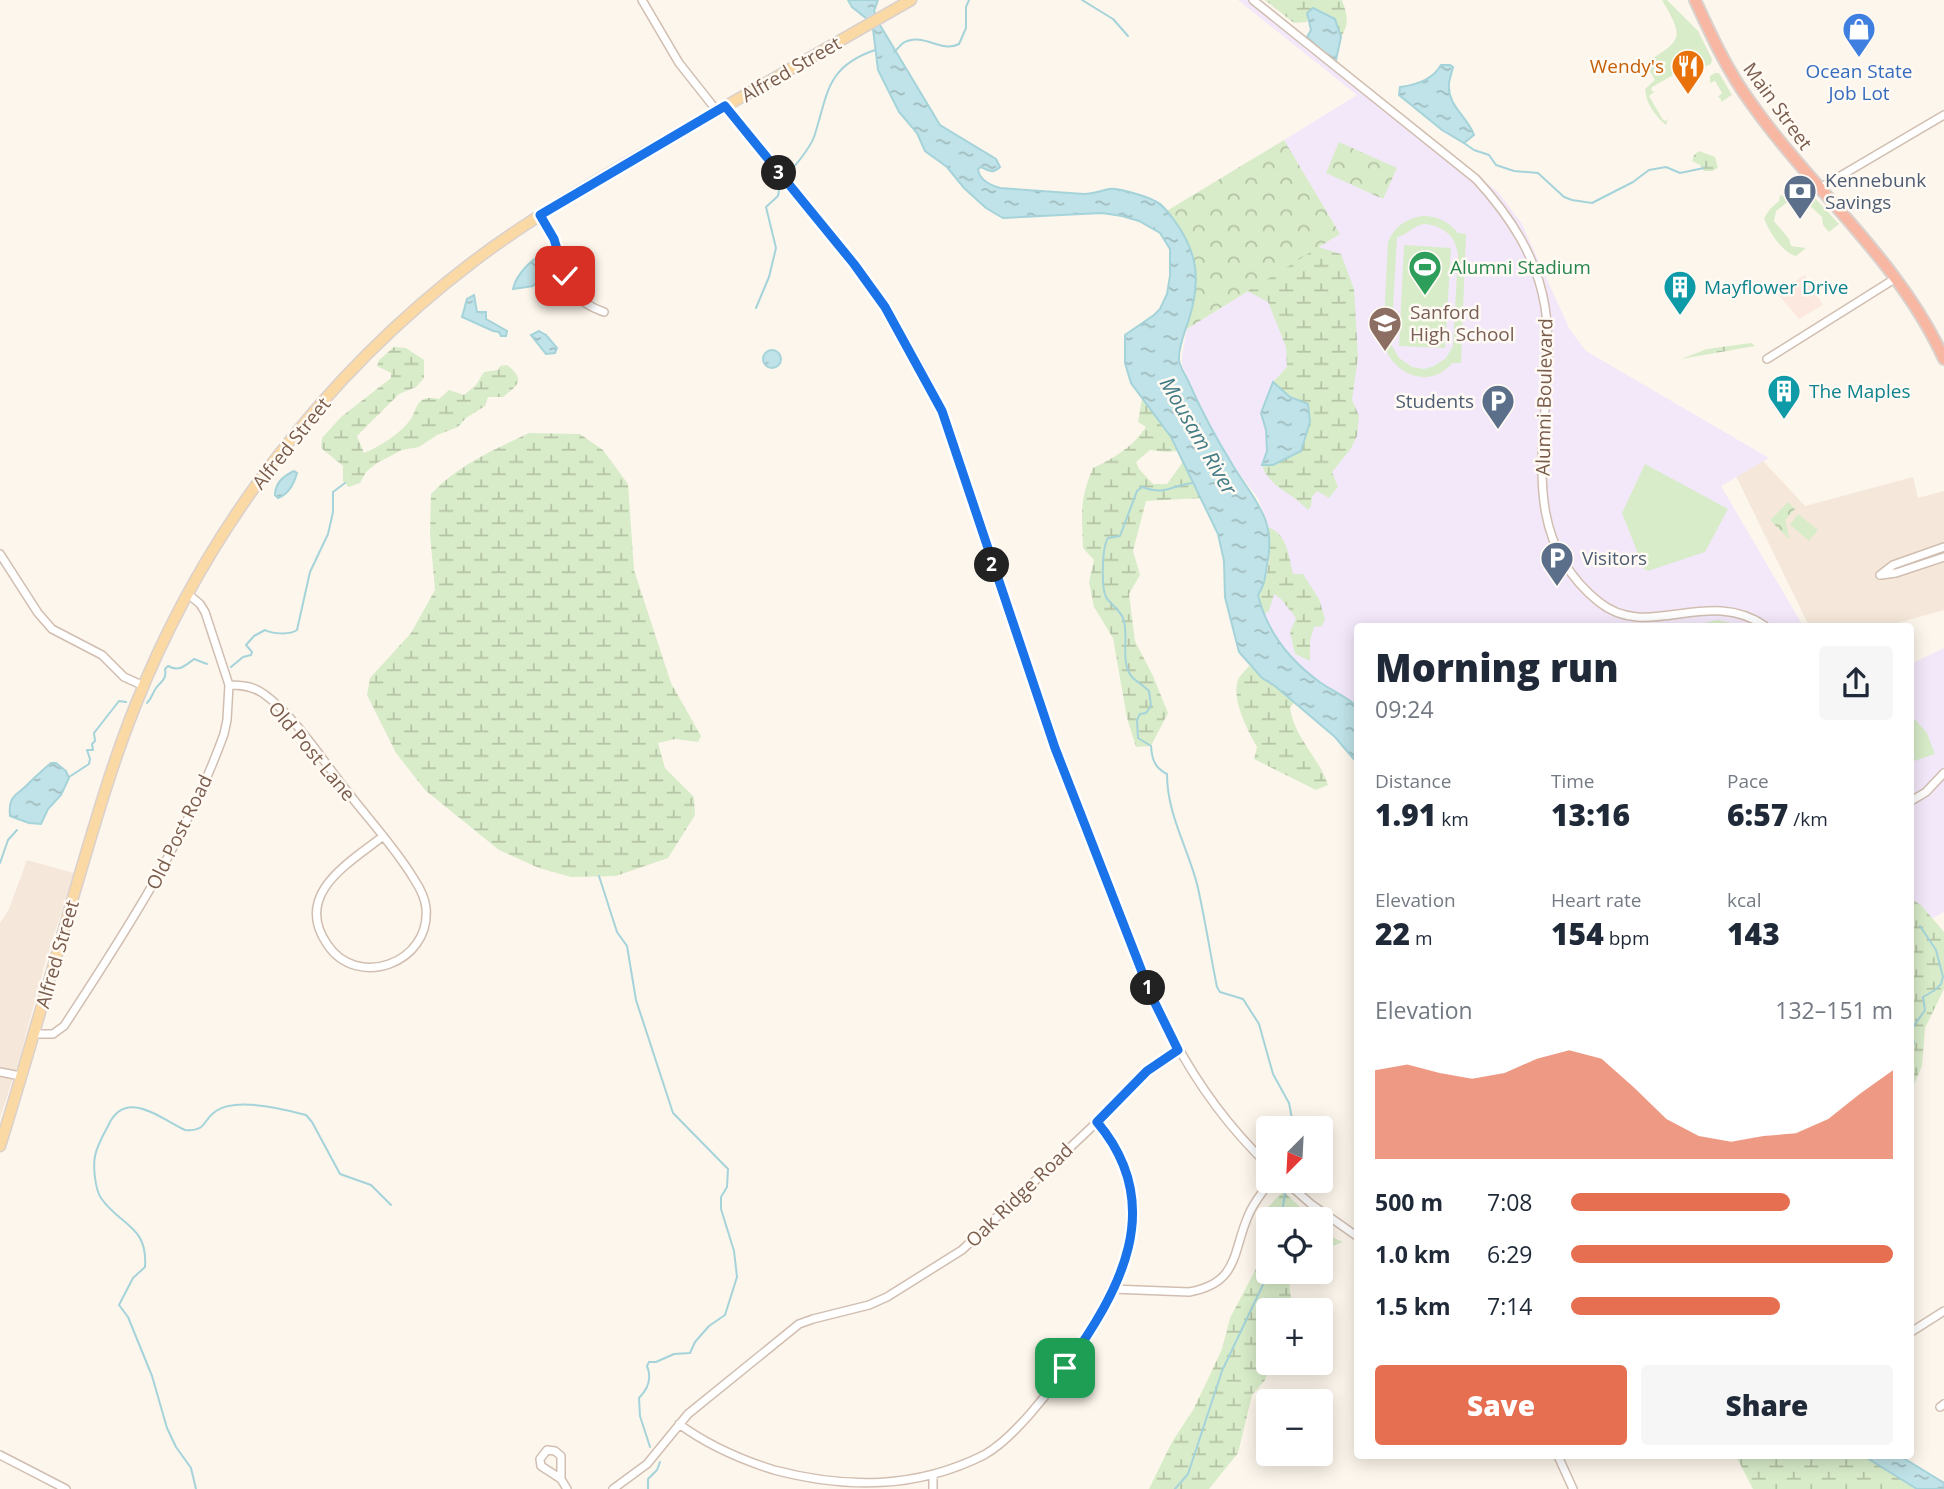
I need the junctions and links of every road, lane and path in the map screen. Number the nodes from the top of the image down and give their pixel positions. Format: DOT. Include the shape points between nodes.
graph roads {
  1 [pos="642,0"];
  2 [pos="911,0"];
  3 [pos="1253,0"];
  4 [pos="1695,0"];
  5 [pos="721,109"];
  6 [pos="1944,115"];
  7 [pos="1815,190"];
  8 [pos="540,215"];
  9 [pos="1896,278"];
  10 [pos="604,312"];
  11 [pos="1767,359"];
  12 [pos="1944,359"];
  13 [pos="1944,547"];
  14 [pos="0,554"];
  15 [pos="1944,556"];
  16 [pos="188,594"];
  17 [pos="1759,623"];
  18 [pos="229,685"];
  19 [pos="144,686"];
  20 [pos="1944,773"];
  21 [pos="1914,799"];
  22 [pos="383,837"];
  23 [pos="33,1034"];
  24 [pos="1178,1050"];
  25 [pos="0,1072"];
  26 [pos="20,1076"];
  27 [pos="1097,1122"];
  28 [pos="0,1144"];
  29 [pos="1256,1152"];
  30 [pos="1262,1194"];
  31 [pos="1300,1194"];
  32 [pos="1354,1234"];
  33 [pos="1112,1289"];
  34 [pos="1944,1311"];
  35 [pos="1914,1330"];
  36 [pos="679,1424"];
  37 [pos="0,1455"];
  38 [pos="1559,1459"];
  39 [pos="933,1476"];
  40 [pos="561,1479"];
  41 [pos="66,1489"];
  42 [pos="567,1489"];
  43 [pos="613,1489"];
  44 [pos="933,1489"];
  45 [pos="1573,1489"];
  1 -- 5 [label="street" via="679,63"];
  2 -- 5 [label="main road, Alfred Street"];
  3 -- 17 [label="street, Alumni Boulevard" via="1476,179 1496,200 1524,244 1536,270 1548,329 1542,479 1545,516 1558,553 1580,584 1610,610 1627,616 1722,610"];
  4 -- 7 [label="highway, Main Street" via="1749,102"];
  5 -- 8 [label="main road, Alfred Street"];
  5 -- 24 [label="street" via="854,264 880,300 942,411 1055,748 1151,995"];
  6 -- 7 [label="street"];
  7 -- 9 [label="highway, Main Street"];
  8 -- 10 [label="street" via="574,294"];
  8 -- 16 [label="main road, Alfred Street" via="428,299 340,382 263,476"];
  9 -- 11 [label="street"];
  9 -- 12 [label="highway, Main Street"];
  13 -- 15 [label="street" via="1893,565 1880,575"];
  14 -- 19 [label="street" via="52,629 102,654 124,677"];
  16 -- 18 [label="street, Old Post Road" via="205,612"];
  16 -- 19 [label="main road, Alfred Street"];
  18 -- 22 [label="street, Old Post Lane" via="256,690 278,706"];
  18 -- 23 [label="street, Old Post Road" via="228,720 218,751 148,894 64,1026 52,1034"];
  19 -- 23 [label="main road, Alfred Street" via="103,794"];
  20 -- 21 [label="street"];
  22 -- 22 [label="street, Old Post Lane" via="421,890 426,918 417,944 404,958 387,966 362,967 330,948 319,928 318,905 330,878"];
  23 -- 26 [label="main road, Alfred Street"];
  24 -- 27 [label="street, Oak Ridge Road" via="1147,1071"];
  24 -- 29 [label="street" via="1221,1114"];
  25 -- 26 [label="street"];
  26 -- 28 [label="main road, Alfred Street"];
  27 -- 33 [label="street" via="1122,1158 1133,1201 1130,1242"];
  27 -- 36 [label="street, Oak Ridge Road" via="962,1250 869,1305 799,1324"];
  30 -- 33 [label="street" via="1248,1216 1236,1256 1217,1282 1189,1292"];
  31 -- 32 [label="street"];
  33 -- 39 [label="street" via="1073,1357 1021,1423 982,1457"];
  34 -- 35 [label="street"];
  36 -- 39 [label="street" via="716,1448 818,1483 870,1486"];
  36 -- 43 [label="street, Oak Ridge Road" via="647,1464"];
  37 -- 41 [label="street"];
  38 -- 45 [label="street"];
  39 -- 44 [label="street"];
  40 -- 42 [label="street"];
}
